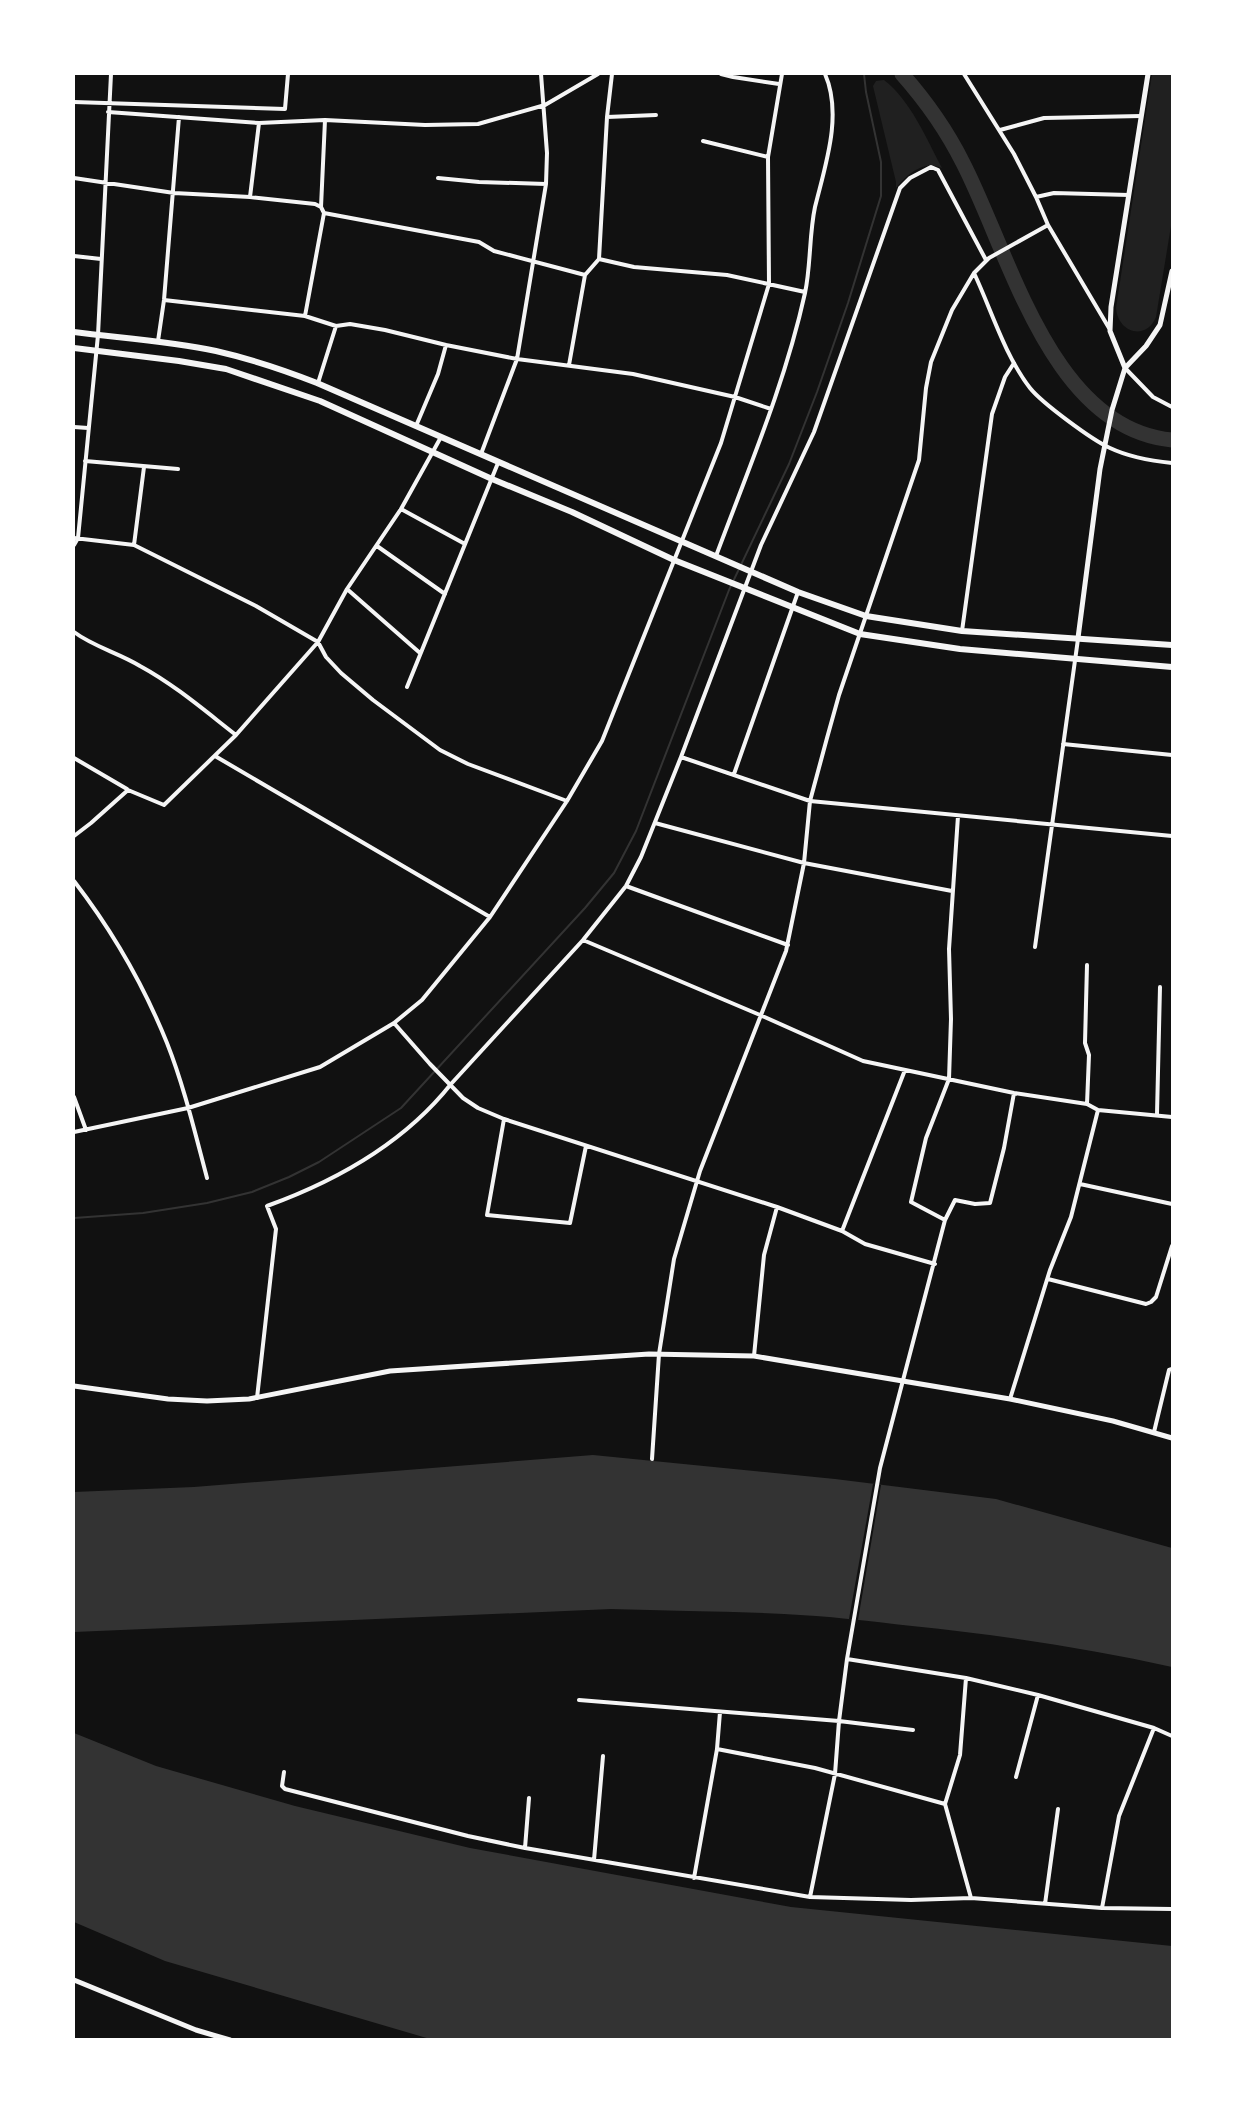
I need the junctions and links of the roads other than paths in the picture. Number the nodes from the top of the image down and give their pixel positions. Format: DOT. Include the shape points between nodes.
graph roads {
  1 [pos="111,74"];
  2 [pos="288,74"];
  3 [pos="541,74"];
  4 [pos="598,74"];
  5 [pos="612,74"];
  6 [pos="721,74"];
  7 [pos="782,74"];
  8 [pos="825,74"];
  9 [pos="964,74"];
  10 [pos="1148,74"];
  11 [pos="779,84"];
  12 [pos="74,102"];
  13 [pos="109,102"];
  14 [pos="545,105"];
  15 [pos="108,112"];
  16 [pos="656,115"];
  17 [pos="1141,116"];
  18 [pos="179,117"];
  19 [pos="607,117"];
  20 [pos="325,120"];
  21 [pos="259,123"];
  22 [pos="1000,130"];
  23 [pos="703,141"];
  24 [pos="768,157"];
  25 [pos="74,178"];
  26 [pos="438,178"];
  27 [pos="104,182"];
  28 [pos="546,184"];
  29 [pos="174,193"];
  30 [pos="1129,195"];
  31 [pos="250,197"];
  32 [pos="1036,197"];
  33 [pos="321,207"];
  34 [pos="324,213"];
  35 [pos="1048,225"];
  36 [pos="74,256"];
  37 [pos="101,259"];
  38 [pos="599,259"];
  39 [pos="988,259"];
  40 [pos="533,261"];
  41 [pos="1173,271"];
  42 [pos="974,273"];
  43 [pos="585,275"];
  44 [pos="1172,283"];
  45 [pos="769,284"];
  46 [pos="805,292"];
  47 [pos="164,300"];
  48 [pos="305,316"];
  49 [pos="336,326"];
  50 [pos="1110,331"];
  51 [pos="74,332"];
  52 [pos="98,335"];
  53 [pos="158,341"];
  54 [pos="446,345"];
  55 [pos="74,348"];
  56 [pos="96,351"];
  57 [pos="517,359"];
  58 [pos="1014,363"];
  59 [pos="569,365"];
  60 [pos="1125,368"];
  61 [pos="318,383"];
  62 [pos="735,398"];
  63 [pos="1173,407"];
  64 [pos="771,409"];
  65 [pos="415,426"];
  66 [pos="74,427"];
  67 [pos="88,428"];
  68 [pos="441,437"];
  69 [pos="1104,444"];
  70 [pos="433,452"];
  71 [pos="481,455"];
  72 [pos="86,461"];
  73 [pos="498,463"];
  74 [pos="1173,463"];
  75 [pos="144,467"];
  76 [pos="178,469"];
  77 [pos="492,479"];
  78 [pos="401,509"];
  79 [pos="76,538"];
  80 [pos="681,542"];
  81 [pos="465,544"];
  82 [pos="74,545"];
  83 [pos="134,545"];
  84 [pos="377,546"];
  85 [pos="716,556"];
  86 [pos="674,560"];
  87 [pos="752,572"];
  88 [pos="347,589"];
  89 [pos="745,589"];
  90 [pos="798,592"];
  91 [pos="445,594"];
  92 [pos="792,608"];
  93 [pos="866,616"];
  94 [pos="962,631"];
  95 [pos="74,632"];
  96 [pos="860,634"];
  97 [pos="1078,638"];
  98 [pos="318,642"];
  99 [pos="1173,645"];
  100 [pos="420,653"];
  101 [pos="1074,659"];
  102 [pos="1173,667"];
  103 [pos="407,687"];
  104 [pos="236,735"];
  105 [pos="1063,744"];
  106 [pos="1173,755"];
  107 [pos="215,756"];
  108 [pos="681,757"];
  109 [pos="74,758"];
  110 [pos="734,774"];
  111 [pos="128,790"];
  112 [pos="567,801"];
  113 [pos="810,801"];
  114 [pos="958,816"];
  115 [pos="656,823"];
  116 [pos="1053,825"];
  117 [pos="74,836"];
  118 [pos="1173,836"];
  119 [pos="804,863"];
  120 [pos="74,881"];
  121 [pos="626,886"];
  122 [pos="952,891"];
  123 [pos="490,917"];
  124 [pos="583,940"];
  125 [pos="788,945"];
  126 [pos="1035,947"];
  127 [pos="1087,965"];
  128 [pos="1160,987"];
  129 [pos="760,1015"];
  130 [pos="394,1023"];
  131 [pos="905,1070"];
  132 [pos="949,1079"];
  133 [pos="451,1084"];
  134 [pos="1014,1093"];
  135 [pos="74,1097"];
  136 [pos="1087,1104"];
  137 [pos="188,1108"];
  138 [pos="1098,1110"];
  139 [pos="1156,1114"];
  140 [pos="1173,1117"];
  141 [pos="504,1119"];
  142 [pos="86,1130"];
  143 [pos="74,1132"];
  144 [pos="586,1146"];
  145 [pos="207,1178"];
  146 [pos="697,1182"];
  147 [pos="1080,1184"];
  148 [pos="1173,1204"];
  149 [pos="777,1207"];
  150 [pos="945,1220"];
  151 [pos="842,1231"];
  152 [pos="1173,1246"];
  153 [pos="935,1264"];
  154 [pos="1048,1279"];
  155 [pos="659,1354"];
  156 [pos="754,1356"];
  157 [pos="1173,1369"];
  158 [pos="902,1380"];
  159 [pos="74,1386"];
  160 [pos="257,1398"];
  161 [pos="1010,1399"];
  162 [pos="1154,1432"];
  163 [pos="1173,1438"];
  164 [pos="652,1459"];
  165 [pos="847,1659"];
  166 [pos="966,1678"];
  167 [pos="1038,1695"];
  168 [pos="579,1700"];
  169 [pos="720,1712"];
  170 [pos="839,1721"];
  171 [pos="1154,1728"];
  172 [pos="913,1730"];
  173 [pos="1173,1736"];
  174 [pos="717,1749"];
  175 [pos="603,1756"];
  176 [pos="284,1772"];
  177 [pos="835,1774"];
  178 [pos="1016,1777"];
  179 [pos="529,1798"];
  180 [pos="945,1804"];
  181 [pos="1058,1809"];
  182 [pos="525,1848"];
  183 [pos="594,1860"];
  184 [pos="694,1878"];
  185 [pos="810,1897"];
  186 [pos="971,1898"];
  187 [pos="1045,1904"];
  188 [pos="1102,1908"];
  189 [pos="1173,1909"];
  190 [pos="74,1980"];
  191 [pos="230,2040"];
  1 -- 13 [label="street"];
  2 -- 13 [label="street" via="285,109"];
  3 -- 14 [label="street"];
  4 -- 14 [label="street"];
  5 -- 19 [label="street"];
  6 -- 11 [label="street"];
  7 -- 11 [label="street"];
  8 -- 46 [label="street" via="830,83 832,122 815,209"];
  9 -- 22 [label="street"];
  10 -- 17 [label="main road"];
  11 -- 24 [label="street"];
  12 -- 13 [label="street"];
  13 -- 15 [label="street"];
  14 -- 20 [label="street" via="478,124"];
  14 -- 28 [label="street"];
  15 -- 18 [label="street"];
  15 -- 27 [label="street"];
  16 -- 19 [label="street"];
  17 -- 22 [label="street" via="1044,118"];
  17 -- 30 [label="main road"];
  18 -- 21 [label="street"];
  18 -- 29 [label="street"];
  19 -- 38 [label="street"];
  20 -- 21 [label="street"];
  20 -- 33 [label="street"];
  21 -- 31 [label="street"];
  22 -- 32 [label="street"];
  23 -- 24 [label="street"];
  24 -- 45 [label="street"];
  25 -- 27 [label="street"];
  26 -- 28 [label="street"];
  27 -- 29 [label="street"];
  27 -- 37 [label="street"];
  28 -- 40 [label="street"];
  29 -- 31 [label="street"];
  29 -- 47 [label="street"];
  30 -- 32 [label="street" via="1054,193"];
  30 -- 50 [label="main road" via="1110,307"];
  31 -- 33 [label="street"];
  32 -- 35 [label="street"];
  33 -- 34 [label="street"];
  34 -- 40 [label="street" via="479,242 494,251"];
  34 -- 48 [label="street"];
  35 -- 39 [label="street"];
  35 -- 50 [label="street"];
  36 -- 37 [label="street"];
  37 -- 52 [label="street"];
  38 -- 43 [label="street"];
  38 -- 45 [label="street"];
  39 -- 42 [label="street"];
  39 -- 87 [label="street" via="938,170 931,167 900,188 814,432"];
  40 -- 43 [label="street"];
  40 -- 57 [label="street"];
  41 -- 44 [label="main road"];
  42 -- 58 [label="street"];
  42 -- 93 [label="street" via="952,310 931,362 919,460"];
  43 -- 59 [label="street"];
  44 -- 60 [label="main road" via="1155,335"];
  45 -- 46 [label="street"];
  45 -- 62 [label="street"];
  46 -- 64 [label="street"];
  47 -- 48 [label="street"];
  47 -- 53 [label="street"];
  48 -- 49 [label="street"];
  49 -- 54 [label="street" via="350,324 385,330"];
  49 -- 61 [label="street"];
  50 -- 60 [label="main road"];
  51 -- 52 [label="main road"];
  52 -- 53 [label="main road"];
  52 -- 56 [label="street"];
  53 -- 61 [label="main road" via="268,364"];
  54 -- 57 [label="street"];
  54 -- 65 [label="street"];
  55 -- 56 [label="main road"];
  56 -- 67 [label="street"];
  56 -- 70 [label="main road" via="226,369 320,401"];
  57 -- 59 [label="street"];
  57 -- 71 [label="street"];
  58 -- 69 [label="street" via="1045,403"];
  58 -- 94 [label="street" via="992,414"];
  59 -- 62 [label="street" via="633,374"];
  60 -- 63 [label="street" via="1153,397"];
  60 -- 69 [label="main road"];
  61 -- 65 [label="main road"];
  62 -- 64 [label="street"];
  62 -- 80 [label="street"];
  64 -- 85 [label="street"];
  65 -- 68 [label="main road"];
  66 -- 67 [label="street"];
  67 -- 72 [label="street"];
  68 -- 70 [label="street"];
  68 -- 71 [label="main road"];
  69 -- 74 [label="street" via="1135,456"];
  69 -- 97 [label="main road"];
  70 -- 77 [label="main road"];
  70 -- 78 [label="street"];
  71 -- 73 [label="main road"];
  72 -- 75 [label="street"];
  72 -- 79 [label="street"];
  73 -- 77 [label="street"];
  73 -- 80 [label="main road"];
  75 -- 76 [label="street"];
  75 -- 83 [label="street"];
  77 -- 81 [label="street"];
  77 -- 86 [label="main road"];
  78 -- 81 [label="street"];
  78 -- 84 [label="street"];
  79 -- 82 [label="street"];
  79 -- 83 [label="street"];
  80 -- 85 [label="main road"];
  80 -- 86 [label="street"];
  81 -- 91 [label="street"];
  83 -- 98 [label="street"];
  84 -- 88 [label="street"];
  84 -- 91 [label="street"];
  85 -- 87 [label="main road"];
  86 -- 89 [label="main road"];
  86 -- 112 [label="street" via="602,741"];
  87 -- 89 [label="street"];
  87 -- 90 [label="main road"];
  88 -- 98 [label="street"];
  88 -- 100 [label="street"];
  89 -- 92 [label="main road"];
  89 -- 108 [label="street"];
  90 -- 92 [label="street"];
  90 -- 93 [label="main road"];
  91 -- 100 [label="street"];
  92 -- 96 [label="main road"];
  92 -- 110 [label="street"];
  93 -- 94 [label="main road"];
  93 -- 96 [label="street"];
  94 -- 97 [label="main road"];
  95 -- 104 [label="street" via="167,682"];
  96 -- 101 [label="main road" via="960,649"];
  96 -- 113 [label="street"];
  97 -- 99 [label="main road"];
  97 -- 101 [label="street"];
  98 -- 104 [label="street"];
  98 -- 112 [label="street" via="341,673 440,750"];
  100 -- 103 [label="street"];
  101 -- 102 [label="main road"];
  101 -- 105 [label="street"];
  104 -- 107 [label="street"];
  105 -- 106 [label="street"];
  105 -- 116 [label="street"];
  107 -- 111 [label="street" via="164,805"];
  107 -- 123 [label="street"];
  108 -- 110 [label="street"];
  108 -- 115 [label="street"];
  109 -- 111 [label="street"];
  110 -- 113 [label="street"];
  111 -- 117 [label="street"];
  112 -- 123 [label="street"];
  113 -- 114 [label="street"];
  113 -- 119 [label="street"];
  114 -- 116 [label="street"];
  114 -- 122 [label="street"];
  115 -- 119 [label="street"];
  115 -- 121 [label="street"];
  116 -- 118 [label="street"];
  116 -- 126 [label="street"];
  119 -- 122 [label="street"];
  119 -- 125 [label="street"];
  120 -- 137 [label="street" via="152,1008"];
  121 -- 124 [label="street"];
  121 -- 125 [label="street"];
  122 -- 132 [label="street"];
  123 -- 130 [label="street" via="422,1000"];
  124 -- 129 [label="street"];
  124 -- 133 [label="street"];
  125 -- 129 [label="street"];
  127 -- 136 [label="street"];
  128 -- 139 [label="street"];
  129 -- 131 [label="street" via="862,1061"];
  129 -- 146 [label="street"];
  130 -- 133 [label="street"];
  130 -- 137 [label="street" via="320,1067"];
  131 -- 132 [label="street"];
  131 -- 151 [label="street"];
  132 -- 134 [label="street"];
  132 -- 150 [label="street" via="926,1138 911,1202"];
  133 -- 141 [label="street" via="478,1108"];
  133 -- 160 [label="street" via="435,1104 381,1148 328,1181 267,1206 276,1229"];
  134 -- 136 [label="street"];
  134 -- 150 [label="street" via="990,1203 955,1200"];
  135 -- 142 [label="street"];
  136 -- 138 [label="street"];
  137 -- 142 [label="street"];
  137 -- 145 [label="street"];
  138 -- 139 [label="street"];
  138 -- 147 [label="street"];
  139 -- 140 [label="street"];
  141 -- 144 [label="street"];
  141 -- 144 [label="street" via="487,1215 570,1223"];
  142 -- 143 [label="street"];
  144 -- 146 [label="street"];
  146 -- 149 [label="street"];
  146 -- 155 [label="street" via="674,1259"];
  147 -- 148 [label="street"];
  147 -- 154 [label="street"];
  149 -- 151 [label="street"];
  149 -- 156 [label="street" via="765,1254"];
  150 -- 153 [label="street"];
  151 -- 153 [label="street" via="865,1244"];
  152 -- 154 [label="street" via="1156,1297 1146,1304"];
  153 -- 158 [label="street"];
  154 -- 161 [label="street"];
  155 -- 156 [label="main road"];
  155 -- 160 [label="main road" via="390,1371"];
  155 -- 164 [label="street"];
  156 -- 158 [label="main road"];
  157 -- 162 [label="street" via="1169,1370"];
  158 -- 161 [label="main road"];
  158 -- 165 [label="street" via="880,1468"];
  159 -- 160 [label="main road" via="168,1399"];
  161 -- 162 [label="main road"];
  162 -- 163 [label="main road"];
  165 -- 166 [label="street"];
  165 -- 170 [label="street"];
  166 -- 167 [label="street"];
  166 -- 180 [label="street" via="960,1755"];
  167 -- 171 [label="street"];
  167 -- 178 [label="street"];
  168 -- 169 [label="street"];
  169 -- 170 [label="street"];
  169 -- 174 [label="street"];
  170 -- 172 [label="street"];
  170 -- 177 [label="street"];
  171 -- 173 [label="street"];
  171 -- 188 [label="street" via="1119,1816"];
  174 -- 177 [label="street"];
  174 -- 184 [label="street"];
  175 -- 183 [label="street"];
  176 -- 182 [label="street" via="285,1789"];
  177 -- 180 [label="street"];
  177 -- 185 [label="street"];
  179 -- 182 [label="street"];
  180 -- 186 [label="street"];
  181 -- 187 [label="street"];
  182 -- 183 [label="street"];
  183 -- 184 [label="street"];
  184 -- 185 [label="street"];
  185 -- 186 [label="street"];
  186 -- 187 [label="street"];
  187 -- 188 [label="street"];
  188 -- 189 [label="street"];
  190 -- 191 [label="main road" via="196,2031"];
}
